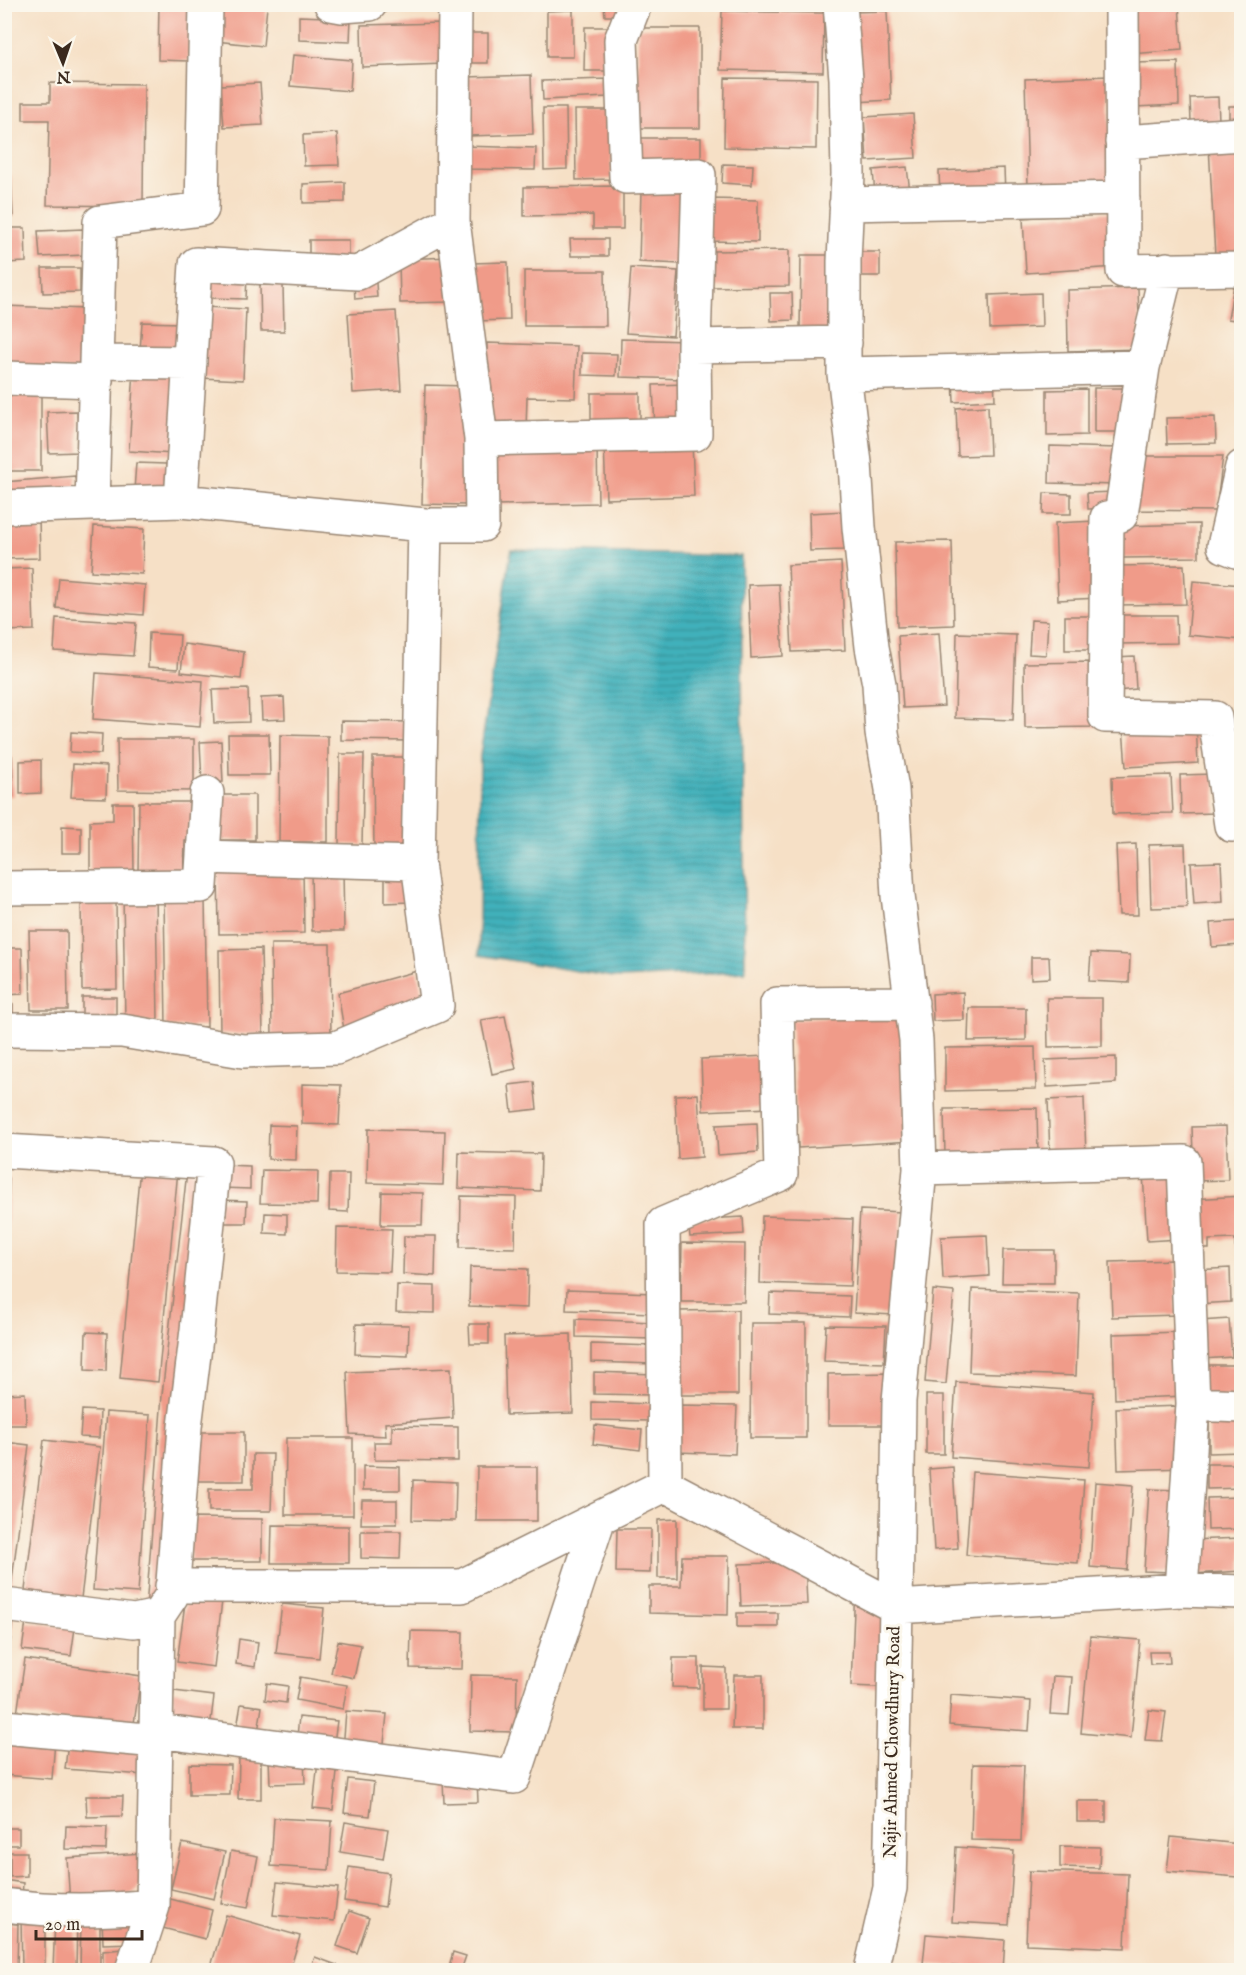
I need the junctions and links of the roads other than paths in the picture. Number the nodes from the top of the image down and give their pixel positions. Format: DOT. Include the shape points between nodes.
graph roads {
  1 [pos="206,4"];
  2 [pos="331,4"];
  3 [pos="370,4"];
  4 [pos="455,4"];
  5 [pos="635,4"];
  6 [pos="840,4"];
  7 [pos="1122,4"];
  8 [pos="1242,134"];
  9 [pos="1122,142"];
  10 [pos="1123,198"];
  11 [pos="846,204"];
  12 [pos="453,221"];
  13 [pos="1167,269"];
  14 [pos="1242,269"];
  15 [pos="694,345"];
  16 [pos="845,358"];
  17 [pos="190,363"];
  18 [pos="1143,367"];
  19 [pos="96,371"];
  20 [pos="4,378"];
  21 [pos="481,439"];
  22 [pos="1242,467"];
  23 [pos="181,501"];
  24 [pos="92,504"];
  25 [pos="4,507"];
  26 [pos="424,525"];
  27 [pos="1242,553"];
  28 [pos="207,793"];
  29 [pos="1242,825"];
  30 [pos="203,857"];
  31 [pos="418,863"];
  32 [pos="4,888"];
  33 [pos="912,1003"];
  34 [pos="4,1030"];
  35 [pos="4,1151"];
  36 [pos="920,1169"];
  37 [pos="1193,1404"];
  38 [pos="1242,1406"];
  39 [pos="665,1485"];
  40 [pos="599,1518"];
  41 [pos="172,1586"];
  42 [pos="1181,1590"];
  43 [pos="1242,1592"];
  44 [pos="4,1605"];
  45 [pos="896,1606"];
  46 [pos="158,1616"];
  47 [pos="4,1727"];
  48 [pos="157,1736"];
  49 [pos="4,1905"];
  50 [pos="153,1906"];
  51 [pos="132,1971"];
  52 [pos="871,1971"];
  1 -- 19 [label="street" via="202,209 100,222"];
  2 -- 3 [label="street"];
  4 -- 12 [label="street"];
  5 -- 15 [label="street" via="621,40 626,177 699,175"];
  6 -- 11 [label="street" via="846,79"];
  7 -- 9 [label="street"];
  8 -- 9 [label="street"];
  9 -- 10 [label="street"];
  10 -- 11 [label="street"];
  10 -- 13 [label="street" via="1123,271"];
  11 -- 16 [label="street"];
  12 -- 17 [label="street" via="358,273 196,264"];
  12 -- 21 [label="street"];
  13 -- 14 [label="street"];
  13 -- 18 [label="street"];
  15 -- 16 [label="street"];
  15 -- 21 [label="street" via="695,434"];
  16 -- 18 [label="street"];
  16 -- 33 [label="street" via="859,527 892,789 898,896"];
  17 -- 19 [label="street"];
  17 -- 23 [label="street"];
  18 -- 29 [label="street" via="1121,515 1107,518 1105,716 1215,718 1231,825"];
  19 -- 20 [label="street"];
  19 -- 24 [label="street"];
  21 -- 26 [label="street" via="483,525"];
  22 -- 27 [label="street" via="1224,546"];
  23 -- 24 [label="street"];
  23 -- 26 [label="street"];
  24 -- 25 [label="street"];
  26 -- 31 [label="street"];
  28 -- 30 [label="street"];
  30 -- 31 [label="street"];
  30 -- 32 [label="street" via="201,886"];
  31 -- 34 [label="street" via="437,1006 336,1048 243,1051 122,1031"];
  33 -- 36 [label="street"];
  33 -- 39 [label="street" via="777,1004 781,1174 663,1224"];
  35 -- 41 [label="street" via="214,1163"];
  36 -- 37 [label="street" via="1184,1162"];
  36 -- 45 [label="street" via="899,1401"];
  37 -- 38 [label="street"];
  37 -- 42 [label="street"];
  39 -- 40 [label="street"];
  39 -- 45 [label="street"];
  40 -- 41 [label="street" via="462,1586"];
  40 -- 48 [label="street" via="514,1777"];
  41 -- 46 [label="street" via="172,1595"];
  42 -- 43 [label="street, Najir Ahmed Chowdhury Road"];
  42 -- 45 [label="street, Najir Ahmed Chowdhury Road"];
  44 -- 46 [label="street" via="134,1621"];
  45 -- 52 [label="street, Najir Ahmed Chowdhury Road" via="890,1888"];
  46 -- 48 [label="street"];
  47 -- 48 [label="street"];
  48 -- 50 [label="street"];
  49 -- 50 [label="street" via="101,1911"];
  50 -- 51 [label="street"];
}
